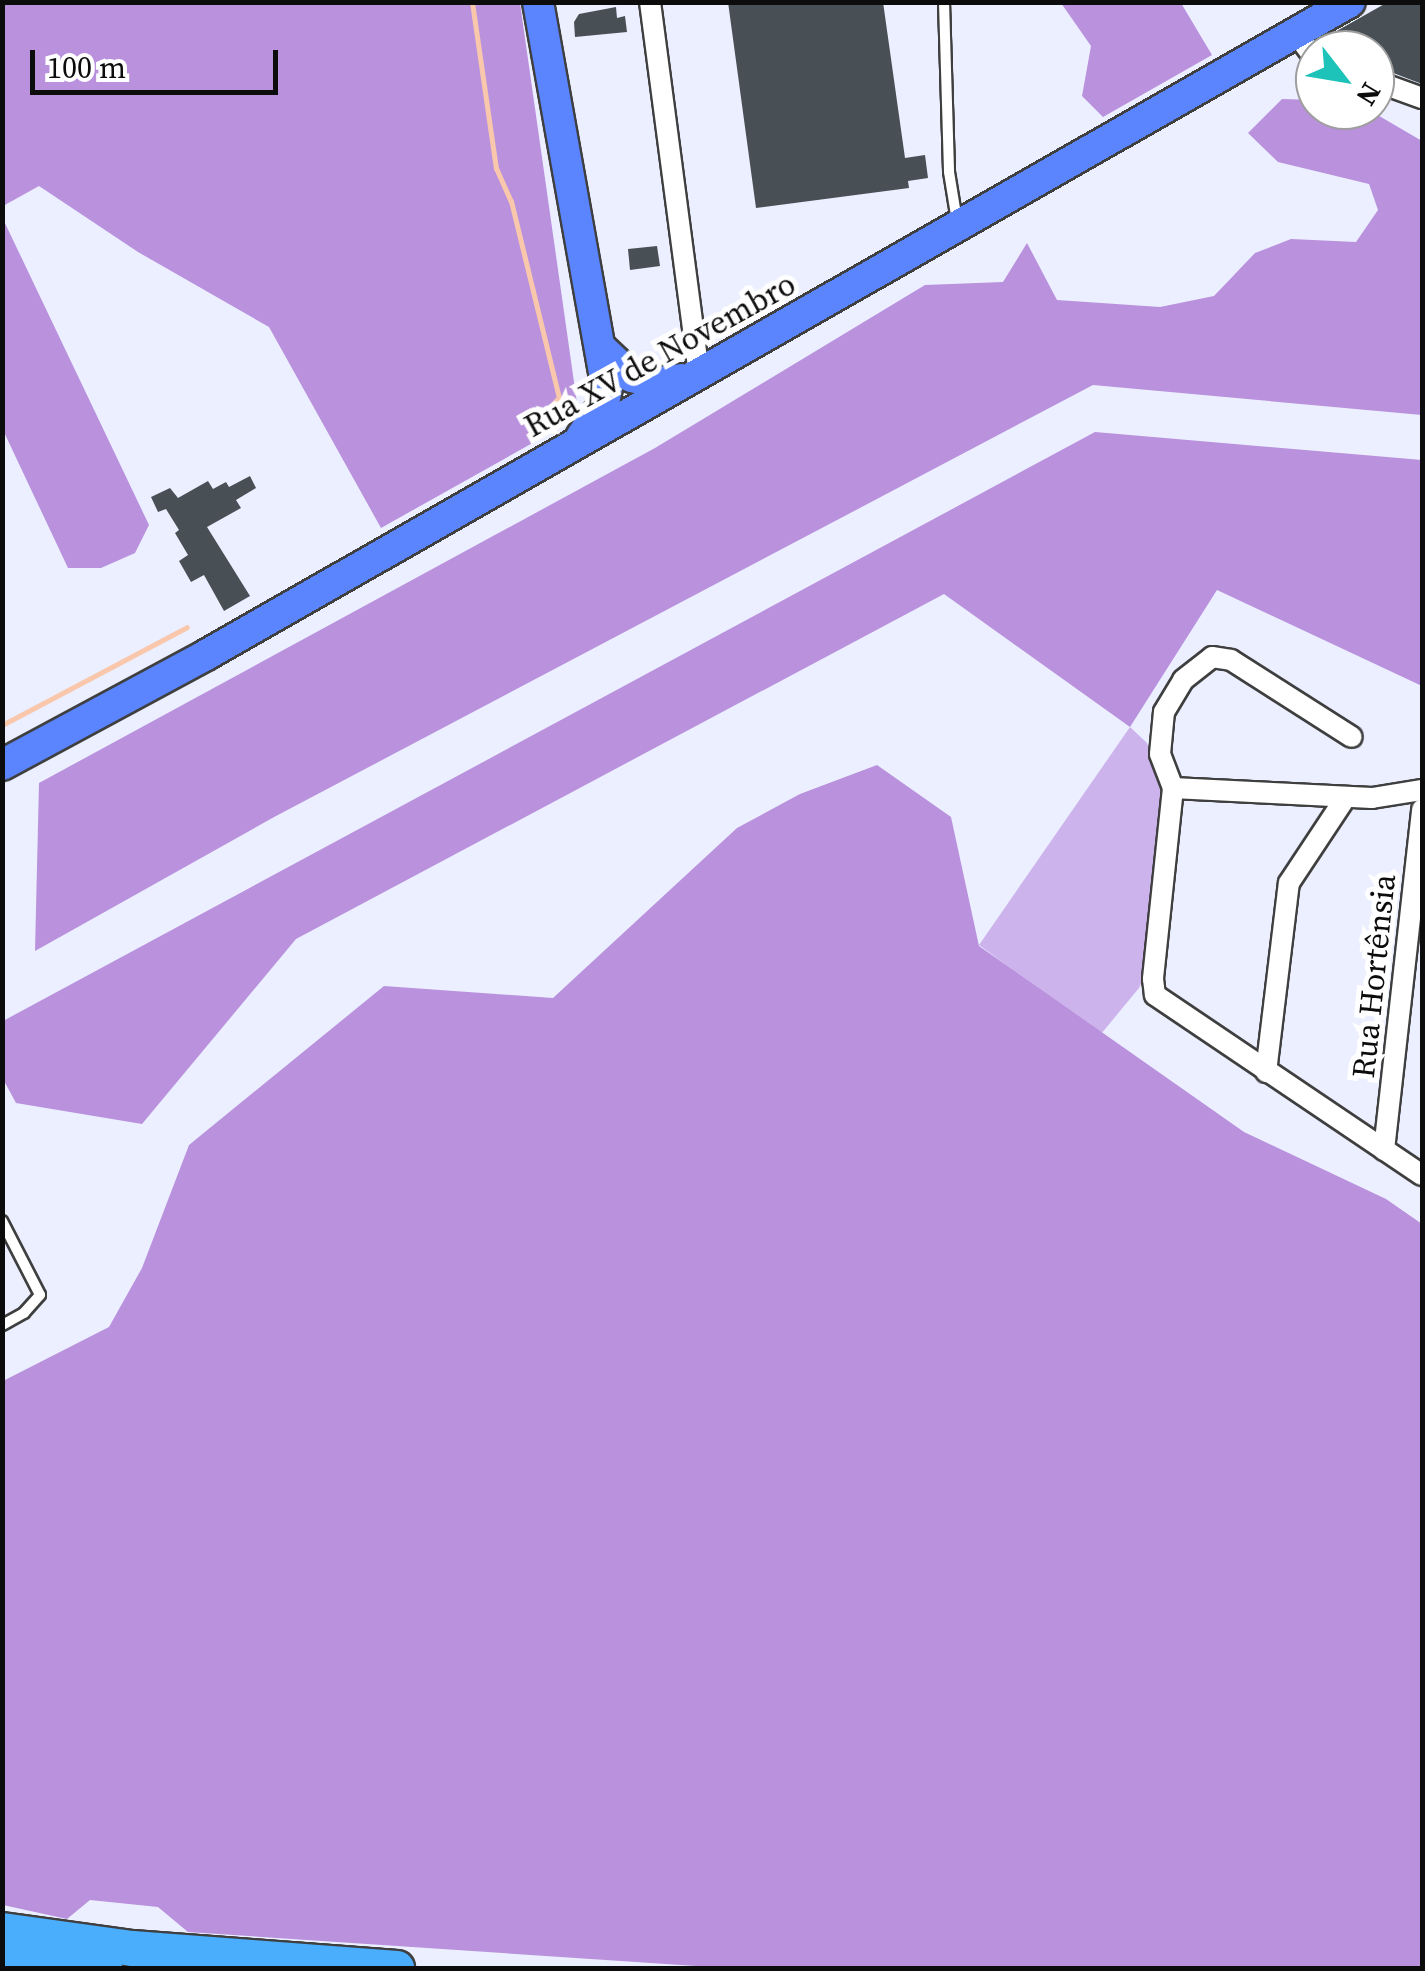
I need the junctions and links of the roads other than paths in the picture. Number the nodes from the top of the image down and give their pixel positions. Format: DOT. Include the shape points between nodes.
graph roads {
  1 [pos="538,2"];
  2 [pos="650,2"];
  3 [pos="944,2"];
  4 [pos="1350,2"];
  5 [pos="1303,30"];
  6 [pos="1295,35"];
  7 [pos="1395,88"];
  8 [pos="1422,98"];
  9 [pos="958,226"];
  10 [pos="600,346"];
  11 [pos="699,374"];
  12 [pos="576,443"];
  13 [pos="1352,737"];
  14 [pos="2,766"];
  15 [pos="1172,788"];
  16 [pos="1422,790"];
  17 [pos="1346,797"];
  18 [pos="1422,810"];
  19 [pos="1266,1072"];
  20 [pos="1384,1150"];
  21 [pos="1422,1175"];
  22 [pos="2,1221"];
  23 [pos="2,1324"];
  24 [pos="2,1930"];
  25 [pos="2,1955"];
  26 [pos="104,1968"];
  27 [pos="396,1968"];
  1 -- 10 [label="main road"];
  2 -- 11 [label="street"];
  3 -- 9 [label="lane" via="949,172"];
  4 -- 5 [label="main road, Rua XV de Novembro"];
  6 -- 9 [label="main road, Rua XV de Novembro"];
  7 -- 8 [label="street"];
  9 -- 11 [label="main road, Rua XV de Novembro"];
  10 -- 11 [label="main road" via="614,364 642,380"];
  10 -- 12 [label="main road" via="604,404"];
  11 -- 12 [label="main road, Rua XV de Novembro"];
  12 -- 14 [label="main road, Rua XV de Novembro"];
  13 -- 15 [label="street" via="1231,660 1212,657 1183,680 1164,712 1160,754"];
  15 -- 17 [label="street"];
  15 -- 19 [label="street" via="1155,995"];
  16 -- 17 [label="street" via="1393,798"];
  17 -- 19 [label="street" via="1289,882"];
  18 -- 20 [label="street, Rua Hortênsia"];
  19 -- 20 [label="street"];
  20 -- 21 [label="street"];
  22 -- 23 [label="lane" via="40,1295"];
  24 -- 27 [label="highway" via="186,1953"];
  25 -- 26 [label="highway"];
}
